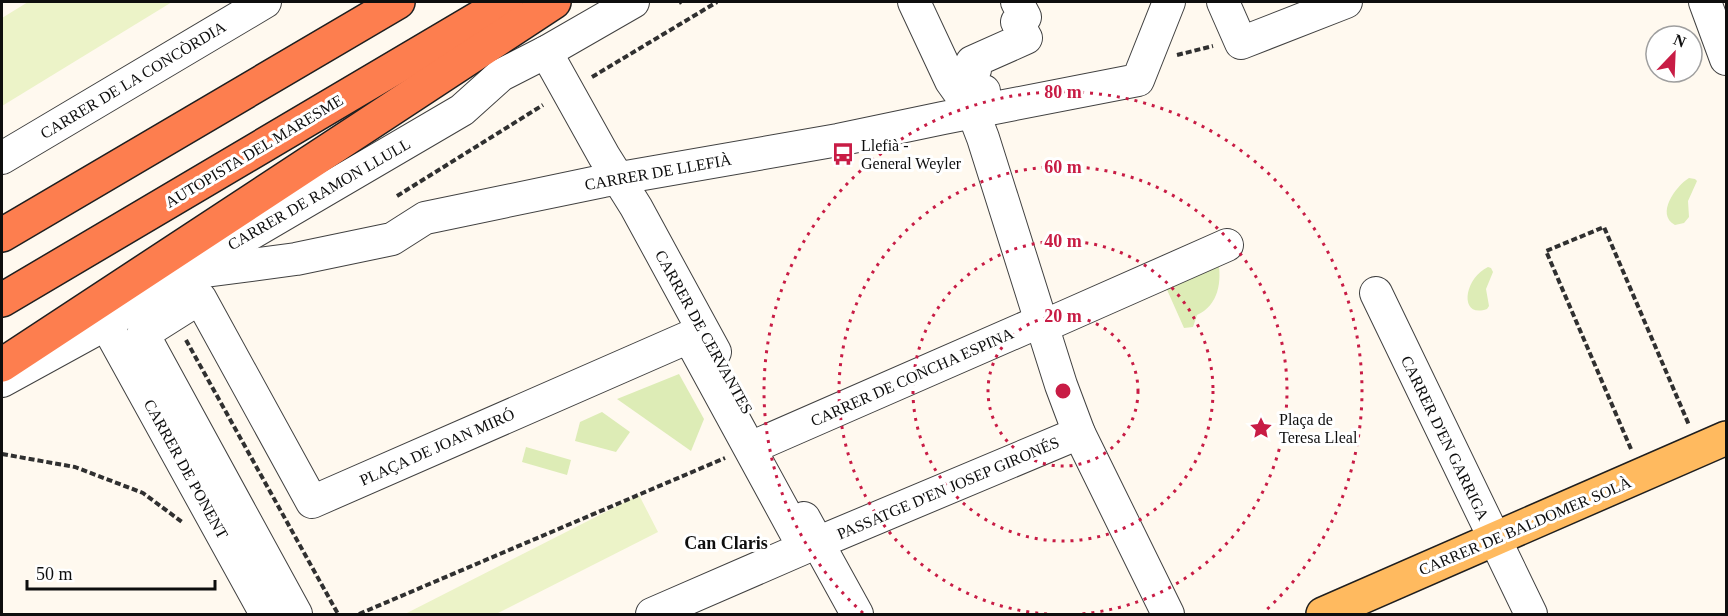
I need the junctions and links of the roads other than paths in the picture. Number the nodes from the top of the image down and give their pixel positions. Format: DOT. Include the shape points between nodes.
graph roads {
  1 [pos="265,2"];
  2 [pos="398,2"];
  3 [pos="506,2"];
  4 [pos="554,2"];
  5 [pos="633,2"];
  6 [pos="914,2"];
  7 [pos="1017,2"];
  8 [pos="1151,2"];
  9 [pos="1168,2"];
  10 [pos="1222,2"];
  11 [pos="1346,2"];
  12 [pos="1705,2"];
  13 [pos="546,52"];
  14 [pos="1726,59"];
  15 [pos="973,112"];
  16 [pos="2,158"];
  17 [pos="618,178"];
  18 [pos="2,235"];
  19 [pos="1227,245"];
  20 [pos="182,274"];
  21 [pos="1376,293"];
  22 [pos="2,300"];
  23 [pos="1041,321"];
  24 [pos="106,324"];
  25 [pos="2,365"];
  26 [pos="2,381"];
  27 [pos="1079,433"];
  28 [pos="1726,438"];
  29 [pos="757,445"];
  30 [pos="1494,539"];
  31 [pos="817,543"];
  32 [pos="266,615"];
  33 [pos="296,615"];
  34 [pos="652,615"];
  35 [pos="857,615"];
  36 [pos="1168,615"];
  37 [pos="1323,615"];
  38 [pos="1531,615"];
  1 -- 16 [label="street, CARRER DE LA CONCÒRDIA"];
  2 -- 18 [label="highway"];
  3 -- 22 [label="highway, AUTOPISTA DEL MARESME"];
  4 -- 25 [label="highway"];
  5 -- 13 [label="street, CARRER DE RAMON LLULL"];
  6 -- 15 [label="street" via="951,81"];
  7 -- 8 [label="street" via="1024,17 1017,22 1026,38 972,62 975,70 961,75 970,89 982,91 1124,64 1136,57 1143,39 1138,32"];
  9 -- 15 [label="street, CARRER DE LLEFIÀ" via="1138,80"];
  10 -- 11 [label="street" via="1230,44"];
  12 -- 14 [label="street"];
  13 -- 17 [label="street, CARRER DE CERVANTES"];
  13 -- 20 [label="street, CARRER DE RAMON LLULL" via="501,75 462,110"];
  15 -- 17 [label="street, CARRER DE LLEFIÀ"];
  15 -- 23 [label="street"];
  17 -- 20 [label="street, CARRER DE LLEFIÀ" via="424,218 392,239 296,259"];
  17 -- 29 [label="street, CARRER DE CERVANTES"];
  19 -- 23 [label="street, CARRER DE CONCHA ESPINA" via="1055,321"];
  20 -- 24 [label="street, CARRER DE RAMON LLULL"];
  21 -- 30 [label="street, CARRER D'EN GARRIGA"];
  23 -- 27 [label="street"];
  23 -- 29 [label="street, CARRER DE CONCHA ESPINA"];
  24 -- 26 [label="street, CARRER DE RAMON LLULL"];
  24 -- 32 [label="street, CARRER DE PONENT"];
  27 -- 31 [label="street, PASSATGE D'EN JOSEP GIRONÉS"];
  27 -- 36 [label="street"];
  28 -- 30 [label="main road, CARRER DE BALDOMER SOLÀ"];
  29 -- 31 [label="street, CARRER DE CERVANTES"];
  29 -- 33 [label="street, PLAÇA DE JOAN MIRÓ" via="689,337 312,502 200,298 143,333"];
  29 -- 34 [label="street, PLAÇA DE JOAN MIRÓ" via="804,548"];
  30 -- 37 [label="main road, CARRER DE BALDOMER SOLÀ"];
  30 -- 38 [label="street, CARRER D'EN GARRIGA"];
  31 -- 35 [label="street, CARRER DE CERVANTES"];
}
